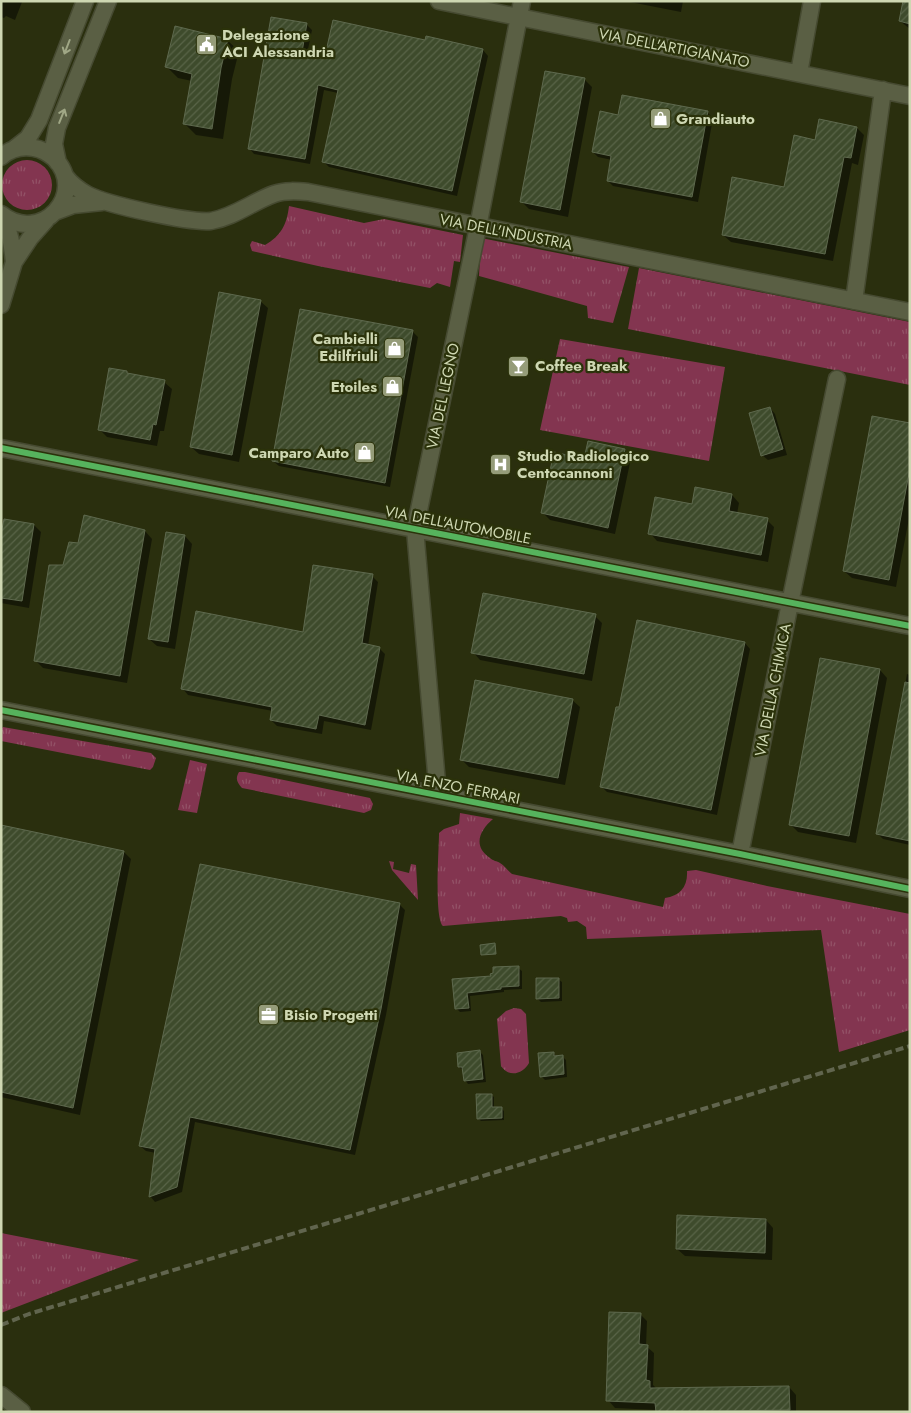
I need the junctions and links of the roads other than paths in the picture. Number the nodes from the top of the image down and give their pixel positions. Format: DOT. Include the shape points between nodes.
graph roads {
  1 [pos="85,1"];
  2 [pos="108,1"];
  3 [pos="438,1"];
  4 [pos="812,1"];
  5 [pos="521,9"];
  6 [pos="799,73"];
  7 [pos="883,90"];
  8 [pos="910,96"];
  9 [pos="8,153"];
  10 [pos="62,169"];
  11 [pos="106,202"];
  12 [pos="53,214"];
  13 [pos="2,215"];
  14 [pos="478,227"];
  15 [pos="14,262"];
  16 [pos="854,301"];
  17 [pos="1,305"];
  18 [pos="910,312"];
  19 [pos="838,379"];
  20 [pos="1,448"];
  21 [pos="415,530"];
  22 [pos="790,603"];
  23 [pos="910,626"];
  24 [pos="1,710"];
  25 [pos="438,795"];
  26 [pos="740,854"];
  27 [pos="910,889"];
  28 [pos="1,1395"];
  29 [pos="22,1412"];
  1 -- 9 [label="street, one-way" via="39,120 28,138"];
  10 -- 2 [label="street, one-way" via="54,144 57,128"];
  3 -- 5 [label="street, VIA DELL'ARTIGIANATO"];
  4 -- 6 [label="street"];
  5 -- 6 [label="street, VIA DELL'ARTIGIANATO"];
  5 -- 14 [label="street, VIA DEL LEGNO"];
  6 -- 7 [label="street, VIA DELL'ARTIGIANATO"];
  7 -- 8 [label="street, VIA DELL'ARTIGIANATO"];
  7 -- 16 [label="street"];
  9 -- 10 [label="street, VIA DELL'INDUSTRIA" via="26,147 38,148 50,154"];
  10 -- 11 [label="street, VIA DELL'INDUSTRIA" via="70,182 82,191"];
  10 -- 12 [label="street" via="66,188 63,200"];
  11 -- 12 [label="street, VIA DELL'INDUSTRIA" via="73,205"];
  11 -- 14 [label="street, VIA DELL'INDUSTRIA" via="189,220 210,221 238,212 275,193 299,191"];
  12 -- 13 [label="street, VIA DELL'INDUSTRIA" via="30,224 20,224"];
  12 -- 15 [label="street" via="30,238"];
  13 -- 15 [label="street" via="12,239"];
  14 -- 16 [label="street, VIA DELL'INDUSTRIA"];
  14 -- 21 [label="street, VIA DEL LEGNO"];
  15 -- 17 [label="street"];
  16 -- 18 [label="street, VIA DELL'INDUSTRIA"];
  19 -- 22 [label="street, VIA DELLA CHIMICA"];
  20 -- 21 [label="street, VIA DELL'AUTOMOBILE"];
  21 -- 22 [label="street, VIA DELL'AUTOMOBILE"];
  21 -- 25 [label="street, VIA DEL LEGNO"];
  22 -- 23 [label="street, VIA DELL'AUTOMOBILE"];
  22 -- 26 [label="street, VIA DELLA CHIMICA"];
  24 -- 25 [label="street, VIA ENZO FERRARI"];
  25 -- 26 [label="street, VIA ENZO FERRARI"];
  26 -- 27 [label="street, VIA ENZO FERRARI"];
  28 -- 29 [label="street"];
}
